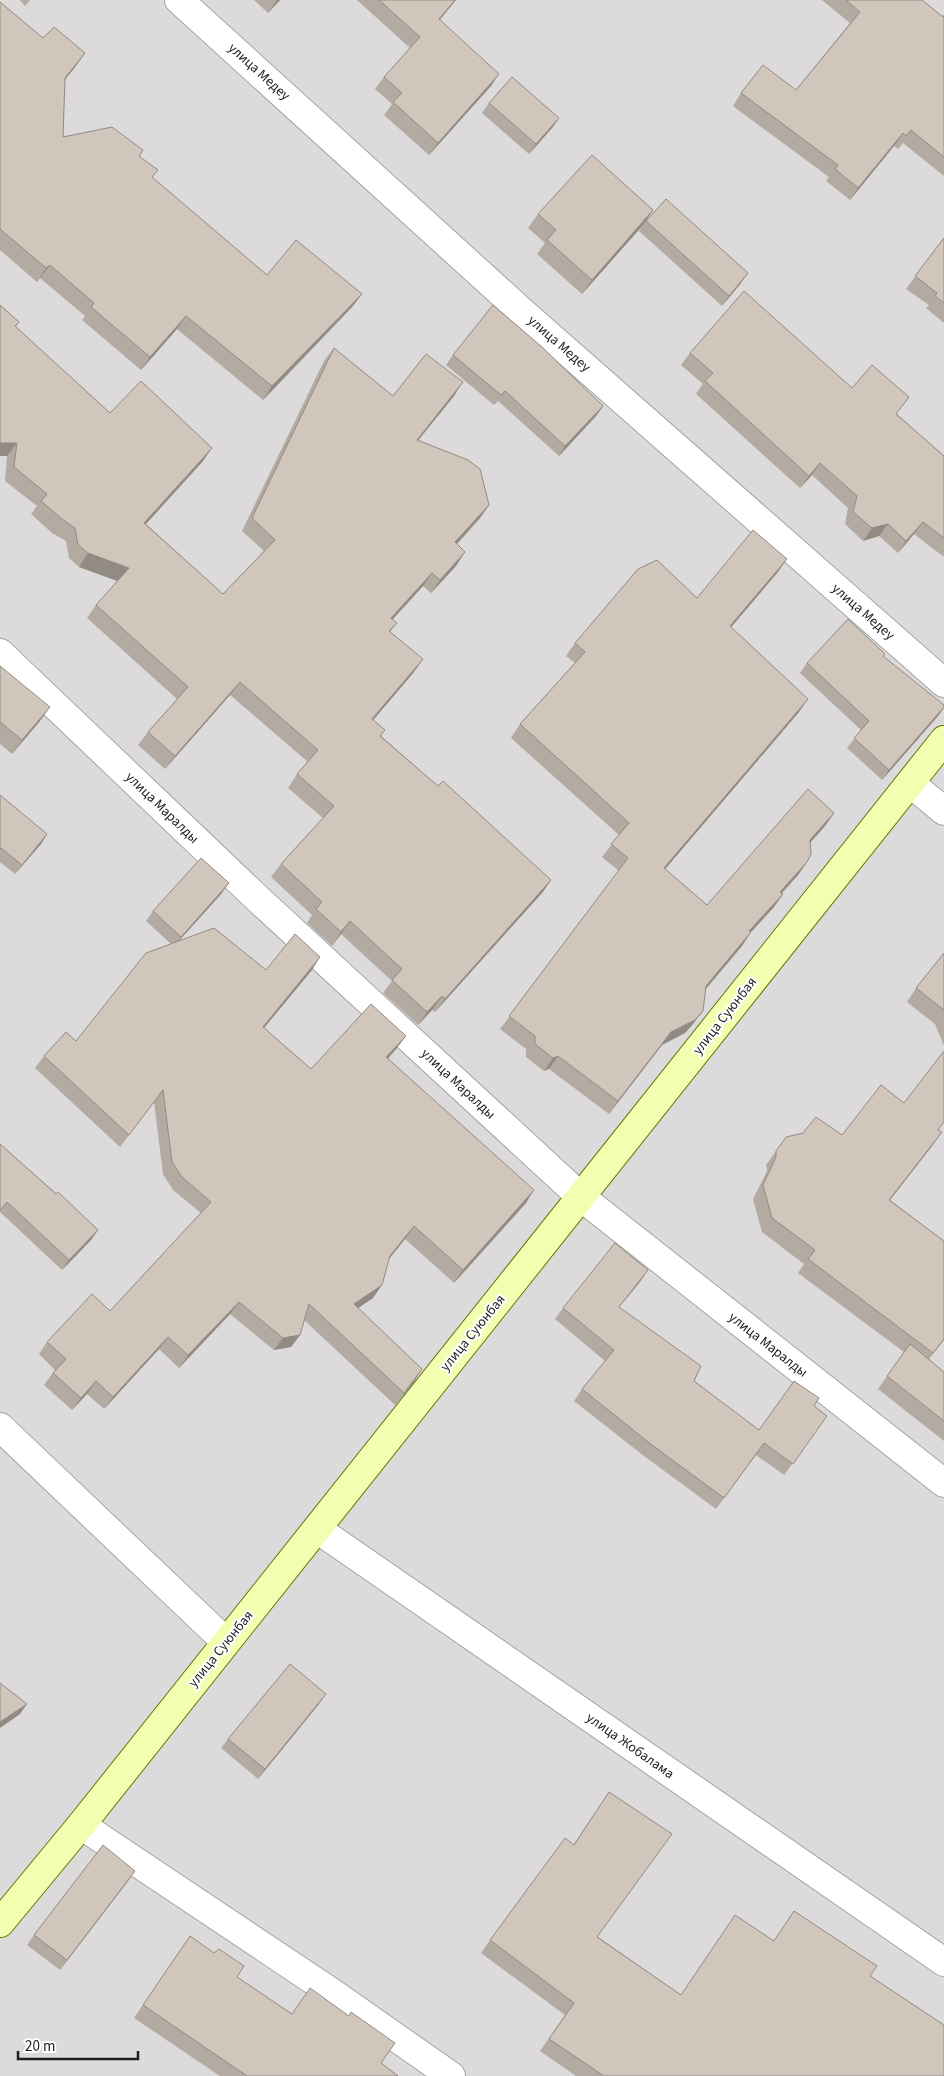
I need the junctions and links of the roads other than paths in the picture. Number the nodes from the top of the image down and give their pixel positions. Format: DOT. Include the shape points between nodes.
graph roads {
  1 [pos="179,0"];
  2 [pos="0,653"];
  3 [pos="944,683"];
  4 [pos="944,740"];
  5 [pos="910,783"];
  6 [pos="944,810"];
  7 [pos="581,1197"];
  8 [pos="0,1427"];
  9 [pos="944,1483"];
  10 [pos="317,1529"];
  11 [pos="226,1642"];
  12 [pos="81,1825"];
  13 [pos="0,1923"];
  14 [pos="944,1962"];
  15 [pos="451,2076"];
  1 -- 3 [label="street, улица Медеу" via="520,309"];
  2 -- 7 [label="street, улица Маралды" via="257,898"];
  4 -- 5 [label="street, улица Суюнбая"];
  5 -- 6 [label="street"];
  5 -- 7 [label="street, улица Суюнбая"];
  7 -- 9 [label="street, улица Маралды"];
  7 -- 10 [label="street, улица Суюнбая"];
  8 -- 11 [label="street"];
  10 -- 11 [label="street, улица Суюнбая"];
  10 -- 14 [label="street, улица Жобалама"];
  11 -- 12 [label="street, улица Суюнбая"];
  12 -- 13 [label="street, улица Суюнбая"];
  12 -- 15 [label="street"];
}
